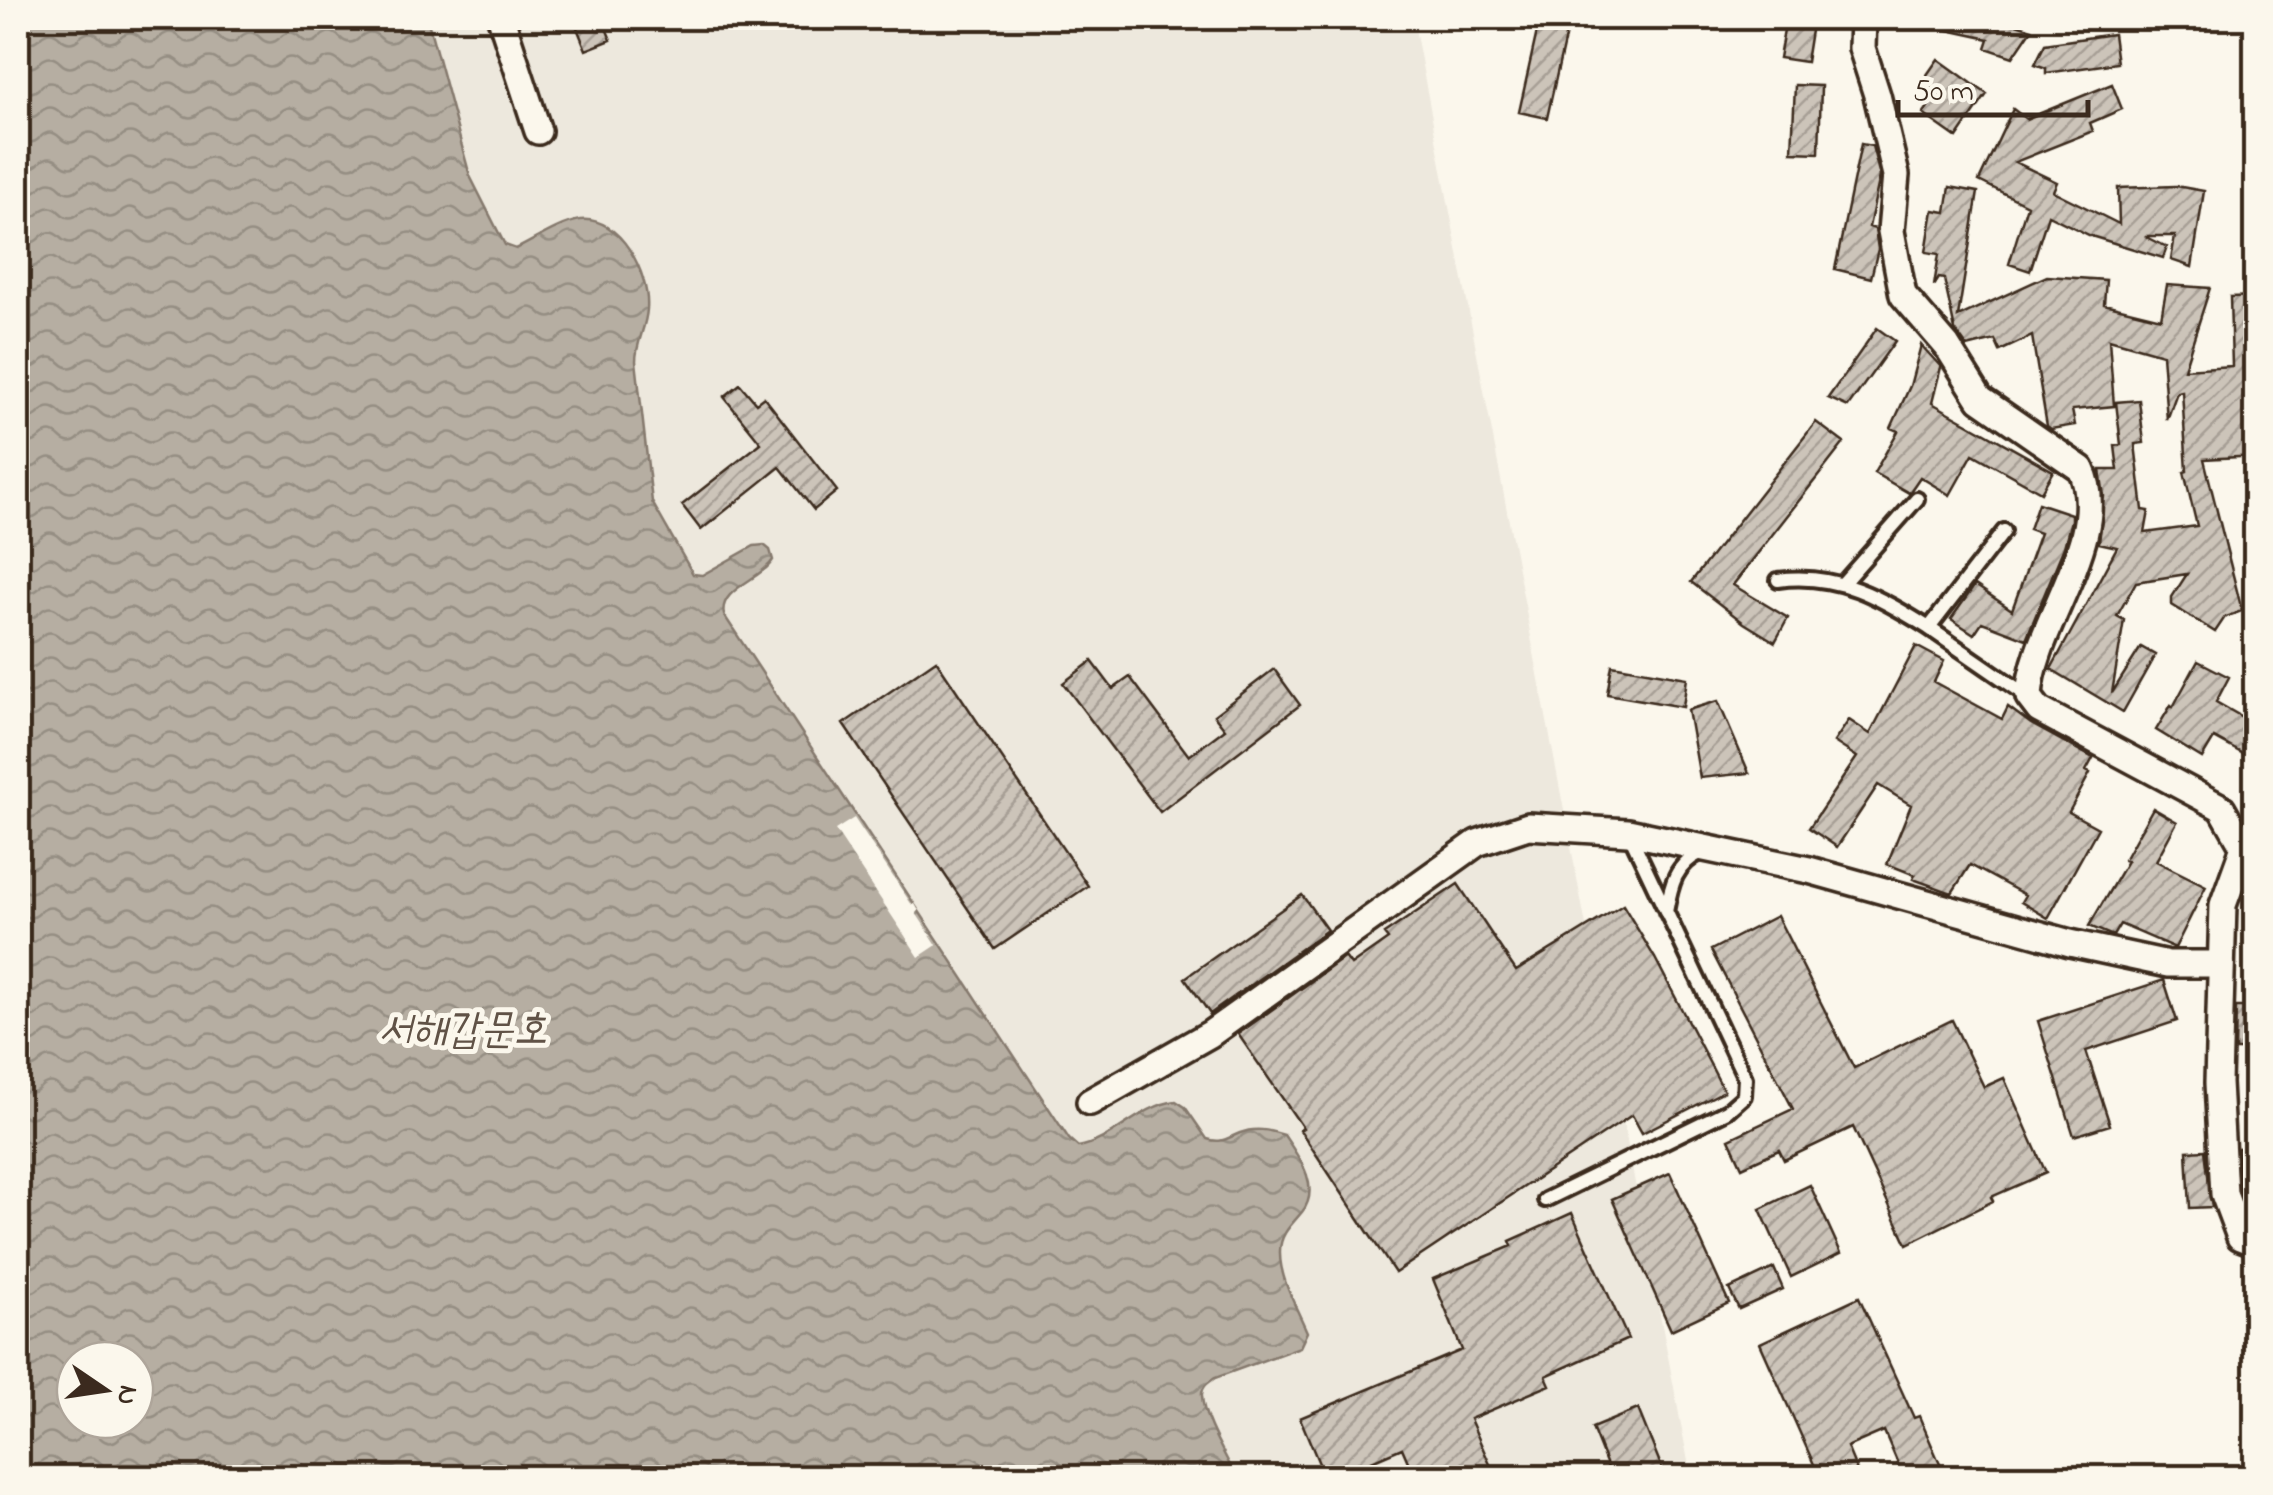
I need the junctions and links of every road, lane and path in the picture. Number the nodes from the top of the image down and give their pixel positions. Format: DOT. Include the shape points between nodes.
graph roads {
  1 [pos="502,18"];
  2 [pos="1863,18"];
  3 [pos="538,131"];
  4 [pos="1917,500"];
  5 [pos="2004,532"];
  6 [pos="1778,580"];
  7 [pos="1843,584"];
  8 [pos="1929,628"];
  9 [pos="2029,698"];
  10 [pos="1628,832"];
  11 [pos="2250,848"];
  12 [pos="1709,849"];
  13 [pos="1666,914"];
  14 [pos="2219,964"];
  15 [pos="1090,1102"];
  16 [pos="1546,1200"];
  17 [pos="2256,1243"];
  1 -- 3 [label="street"];
  2 -- 9 [label="street" via="1862,48 1896,175 1890,232 1903,294 1948,346 1980,399 2081,469 2088,485 2086,528"];
  4 -- 7 [label="lane"];
  5 -- 8 [label="lane"];
  6 -- 7 [label="lane"];
  7 -- 8 [label="lane"];
  8 -- 9 [label="lane"];
  9 -- 11 [label="street" via="2222,808"];
  10 -- 12 [label="street"];
  10 -- 13 [label="lane"];
  10 -- 15 [label="street" via="1528,826 1477,843 1210,1034"];
  11 -- 14 [label="street" via="2224,905"];
  12 -- 13 [label="lane" via="1688,858 1672,880"];
  12 -- 14 [label="street" via="1897,892 2070,943 2168,964"];
  13 -- 16 [label="lane" via="1745,1078 1744,1096"];
  14 -- 17 [label="street" via="2224,1194 2240,1237"];
}
